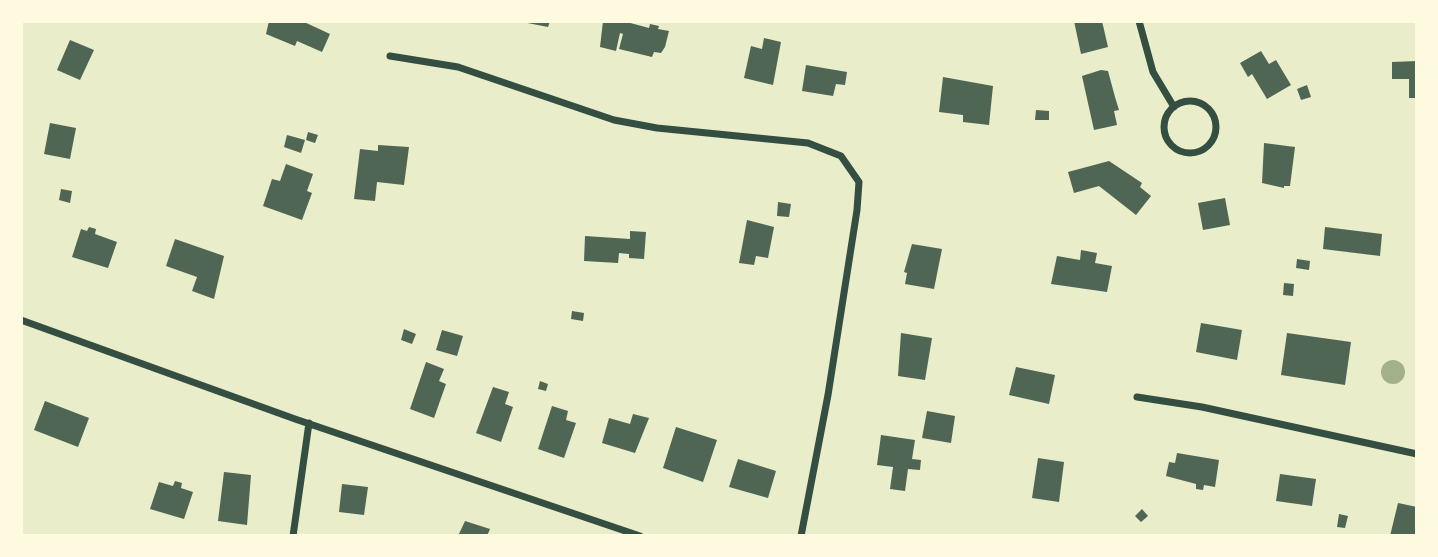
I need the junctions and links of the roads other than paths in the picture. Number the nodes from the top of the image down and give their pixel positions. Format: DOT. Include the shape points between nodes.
graph roads {
  1 [pos="1139,21"];
  2 [pos="390,56"];
  3 [pos="1174,107"];
  4 [pos="21,320"];
  5 [pos="1137,397"];
  6 [pos="309,423"];
  7 [pos="1417,454"];
  8 [pos="293,536"];
  9 [pos="640,536"];
  10 [pos="801,536"];
  1 -- 3 [label="street" via="1153,72"];
  2 -- 10 [label="street" via="458,67 614,120 808,144 841,156 859,182 857,210"];
  3 -- 3 [label="street" via="1164,124 1169,143 1184,153 1208,146 1216,123 1207,108 1191,101"];
  4 -- 6 [label="street"];
  5 -- 7 [label="street"];
  6 -- 8 [label="street"];
  6 -- 9 [label="street"];
}
